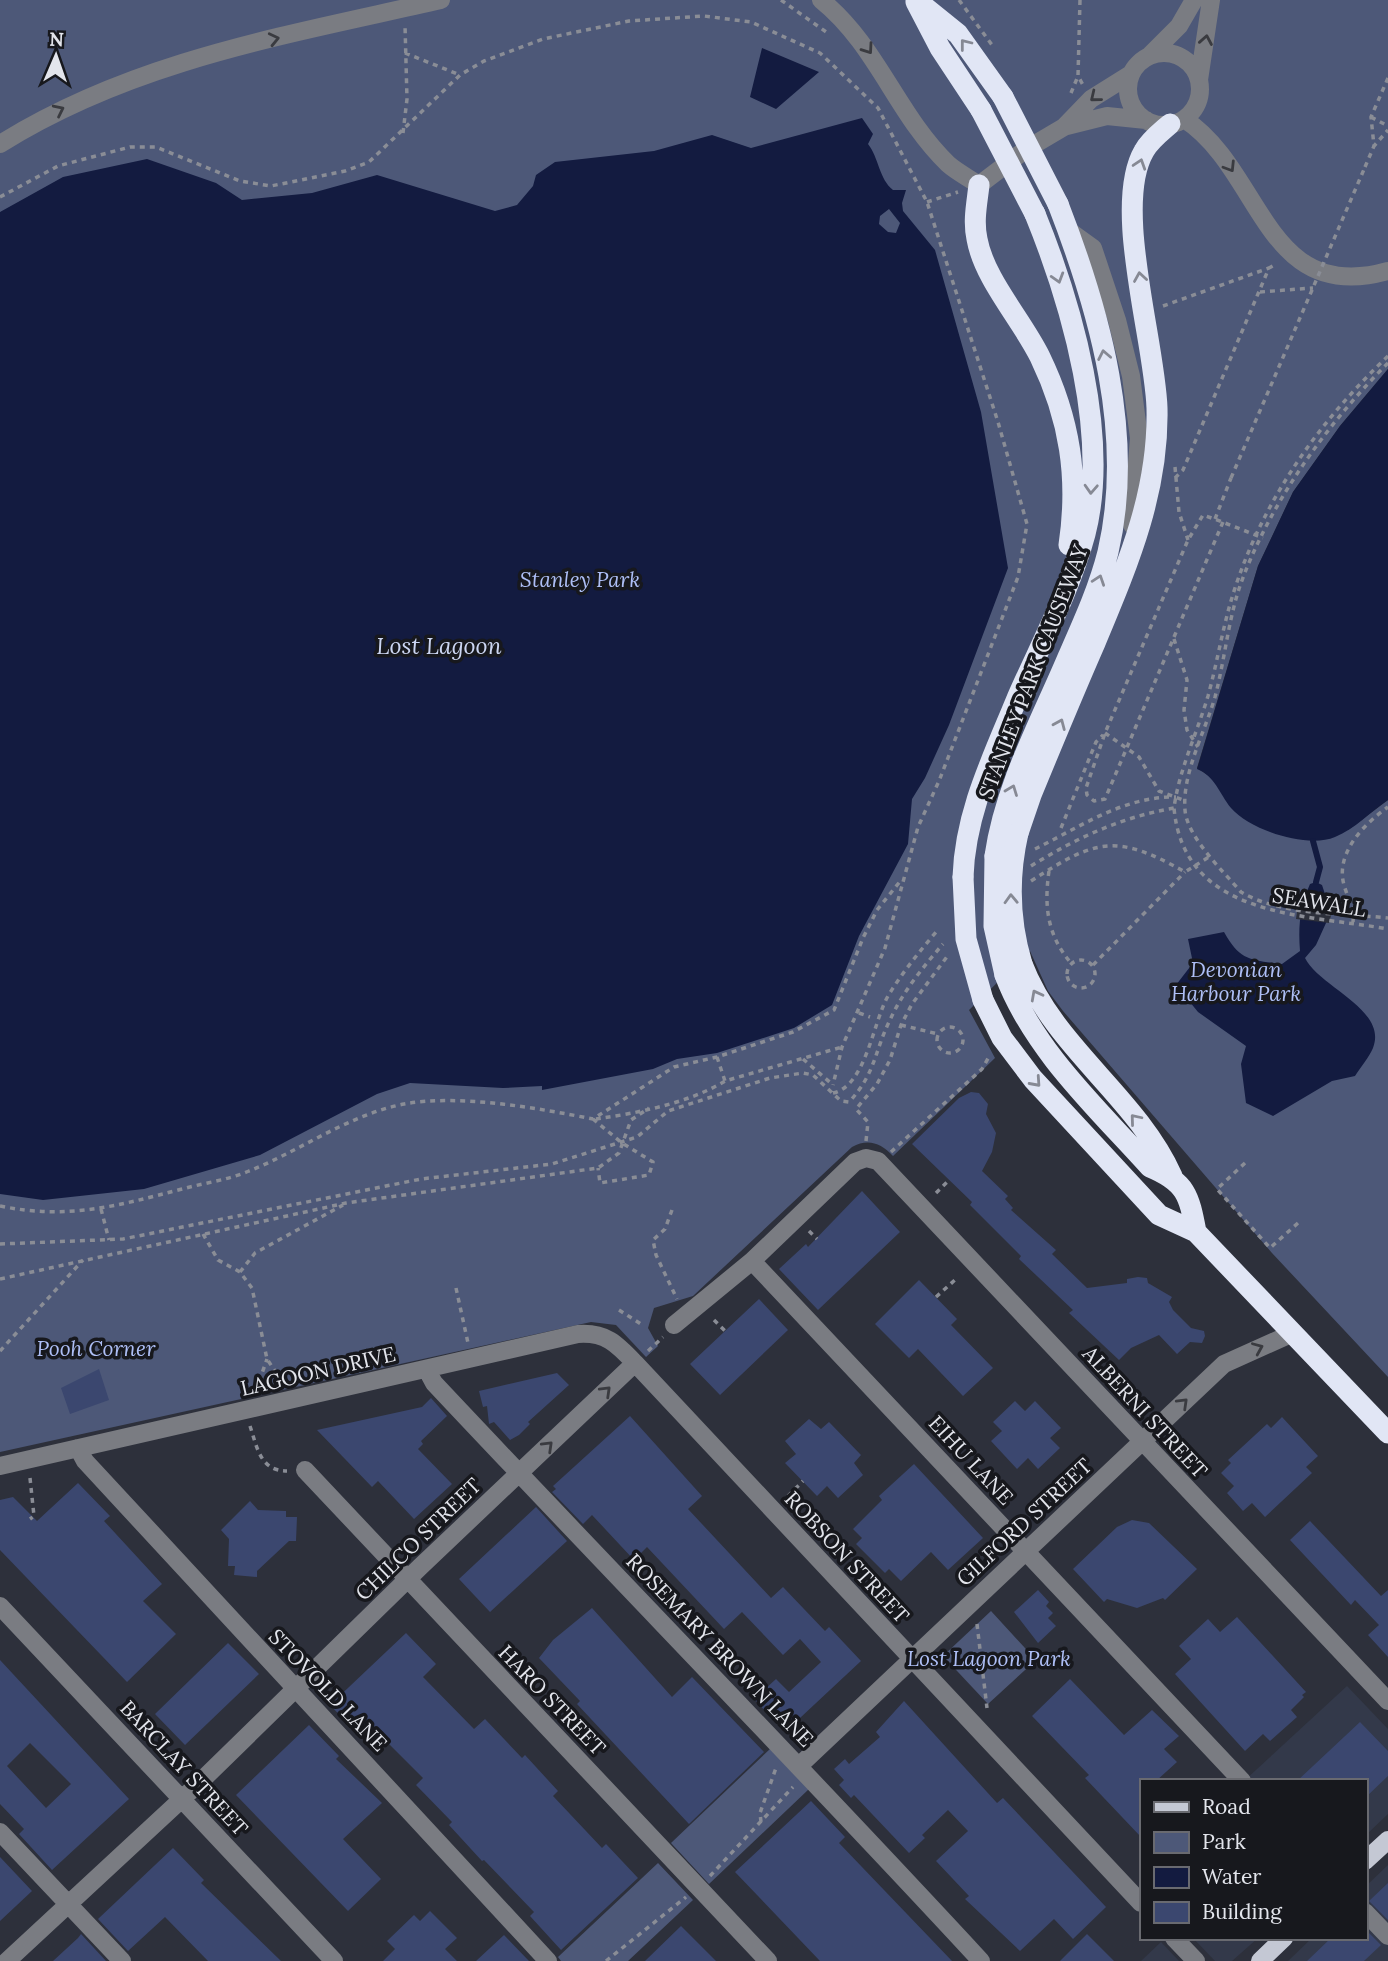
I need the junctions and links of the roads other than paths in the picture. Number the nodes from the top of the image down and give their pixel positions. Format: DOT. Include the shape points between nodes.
graph roads {
  1 [pos="441,0"];
  2 [pos="821,0"];
  3 [pos="916,0"];
  4 [pos="1194,0"];
  5 [pos="1211,0"];
  6 [pos="1150,55"];
  7 [pos="1131,74"];
  8 [pos="1199,80"];
  9 [pos="1148,121"];
  10 [pos="1177,122"];
  11 [pos="1064,127"];
  12 [pos="0,145"];
  13 [pos="969,188"];
  14 [pos="1068,230"];
  15 [pos="1388,271"];
  16 [pos="1120,583"];
  17 [pos="1063,592"];
  18 [pos="1014,970"];
  19 [pos="1172,1176"];
  20 [pos="1196,1231"];
  21 [pos="752,1261"];
  22 [pos="674,1325"];
  23 [pos="1293,1333"];
  24 [pos="635,1363"];
  25 [pos="428,1370"];
  26 [pos="1388,1433"];
  27 [pos="1142,1442"];
  28 [pos="78,1448"];
  29 [pos="0,1466"];
  30 [pos="305,1470"];
  31 [pos="519,1474"];
  32 [pos="1025,1551"];
  33 [pos="406,1580"];
  34 [pos="0,1606"];
  35 [pos="912,1659"];
  36 [pos="295,1690"];
  37 [pos="1388,1702"];
  38 [pos="795,1759"];
  39 [pos="1240,1779"];
  40 [pos="182,1799"];
  41 [pos="0,1832"];
  42 [pos="1388,1840"];
  43 [pos="1367,1859"];
  44 [pos="1140,1902"];
  45 [pos="68,1904"];
  46 [pos="1367,1914"];
  47 [pos="1388,1936"];
  48 [pos="1176,1940"];
  49 [pos="1282,1940"];
  50 [pos="7,1961"];
  51 [pos="121,1961"];
  52 [pos="334,1961"];
  53 [pos="548,1961"];
  54 [pos="768,1961"];
  55 [pos="981,1961"];
  56 [pos="1196,1961"];
  57 [pos="1260,1961"];
  12 -- 1 [label="street, one-way" via="41,118 176,63"];
  2 -- 13 [label="street, one-way" via="868,48 933,147"];
  14 -- 3 [label="highway, STANLEY PARK CAUSEWAY, one-way, bridge" via="1003,97 958,34"];
  3 -- 17 [label="highway, STANLEY PARK CAUSEWAY, one-way, bridge" via="1035,214 1074,334 1091,447 1087,524"];
  4 -- 6 [label="street" via="1179,26"];
  8 -- 5 [label="street, one-way"];
  6 -- 7 [label="street"];
  6 -- 8 [label="street" via="1168,53 1185,59"];
  7 -- 9 [label="street" via="1129,97"];
  7 -- 11 [label="street, one-way" via="1091,99"];
  8 -- 10 [label="street" via="1198,102"];
  9 -- 10 [label="street"];
  9 -- 11 [label="street" via="1107,116"];
  10 -- 15 [label="street, one-way" via="1205,132 1219,148 1291,254 1323,274 1346,279"];
  16 -- 10 [label="highway, one-way" via="1143,519 1156,432 1156,384 1136,252 1133,194 1144,151"];
  11 -- 13 [label="street"];
  13 -- 17 [label="highway" via="981,253 1040,358 1072,449 1074,507"];
  14 -- 16 [label="street" via="1093,248 1131,376 1139,439 1134,509"];
  18 -- 14 [label="highway, STANLEY PARK CAUSEWAY, one-way, bridge" via="995,926 995,856 1008,802 1101,577 1116,502 1116,439 1108,377"];
  18 -- 16 [label="highway, one-way, bridge" via="1012,866 1018,833"];
  17 -- 20 [label="highway, STANLEY PARK CAUSEWAY, one-way, bridge" via="975,802 963,877 966,939 983,1000 1033,1079 1160,1215"];
  19 -- 18 [label="highway, one-way" via="1159,1147"];
  18 -- 19 [label="highway, STANLEY PARK CAUSEWAY" via="1033,1031 1150,1167"];
  19 -- 20 [label="highway" via="1190,1197"];
  20 -- 23 [label="highway"];
  21 -- 22 [label="street"];
  21 -- 27 [label="street, ALBERNI STREET" via="855,1162 866,1158 881,1164"];
  21 -- 32 [label="street, EIHU LANE"];
  23 -- 26 [label="highway"];
  27 -- 23 [label="street, GILFORD STREET, one-way" via="1224,1364"];
  24 -- 25 [label="street, LAGOON DRIVE" via="611,1340 592,1333"];
  31 -- 24 [label="street, CHILCO STREET, one-way"];
  24 -- 35 [label="street, ROBSON STREET"];
  25 -- 28 [label="street, LAGOON DRIVE"];
  25 -- 31 [label="street, ROSEMARY BROWN LANE" via="434,1383"];
  27 -- 32 [label="street, GILFORD STREET"];
  27 -- 37 [label="street, ALBERNI STREET"];
  28 -- 29 [label="street, LAGOON DRIVE"];
  28 -- 36 [label="street, STOVOLD LANE"];
  30 -- 33 [label="street, HARO STREET"];
  31 -- 33 [label="street, CHILCO STREET"];
  31 -- 38 [label="street, ROSEMARY BROWN LANE"];
  32 -- 35 [label="street, GILFORD STREET"];
  32 -- 39 [label="street, EIHU LANE"];
  33 -- 36 [label="street, CHILCO STREET"];
  33 -- 54 [label="street, HARO STREET"];
  34 -- 40 [label="street, BARCLAY STREET"];
  35 -- 38 [label="street, GILFORD STREET"];
  35 -- 44 [label="street, ROBSON STREET"];
  36 -- 40 [label="street, CHILCO STREET"];
  36 -- 53 [label="street, STOVOLD LANE"];
  38 -- 55 [label="street, ROSEMARY BROWN LANE"];
  40 -- 45 [label="street, CHILCO STREET"];
  40 -- 52 [label="street, BARCLAY STREET"];
  41 -- 45 [label="street"];
  42 -- 43 [label="main road"];
  45 -- 50 [label="street, CHILCO STREET"];
  45 -- 51 [label="street"];
  46 -- 47 [label="street"];
  48 -- 56 [label="street"];
  49 -- 57 [label="main road"];
}
